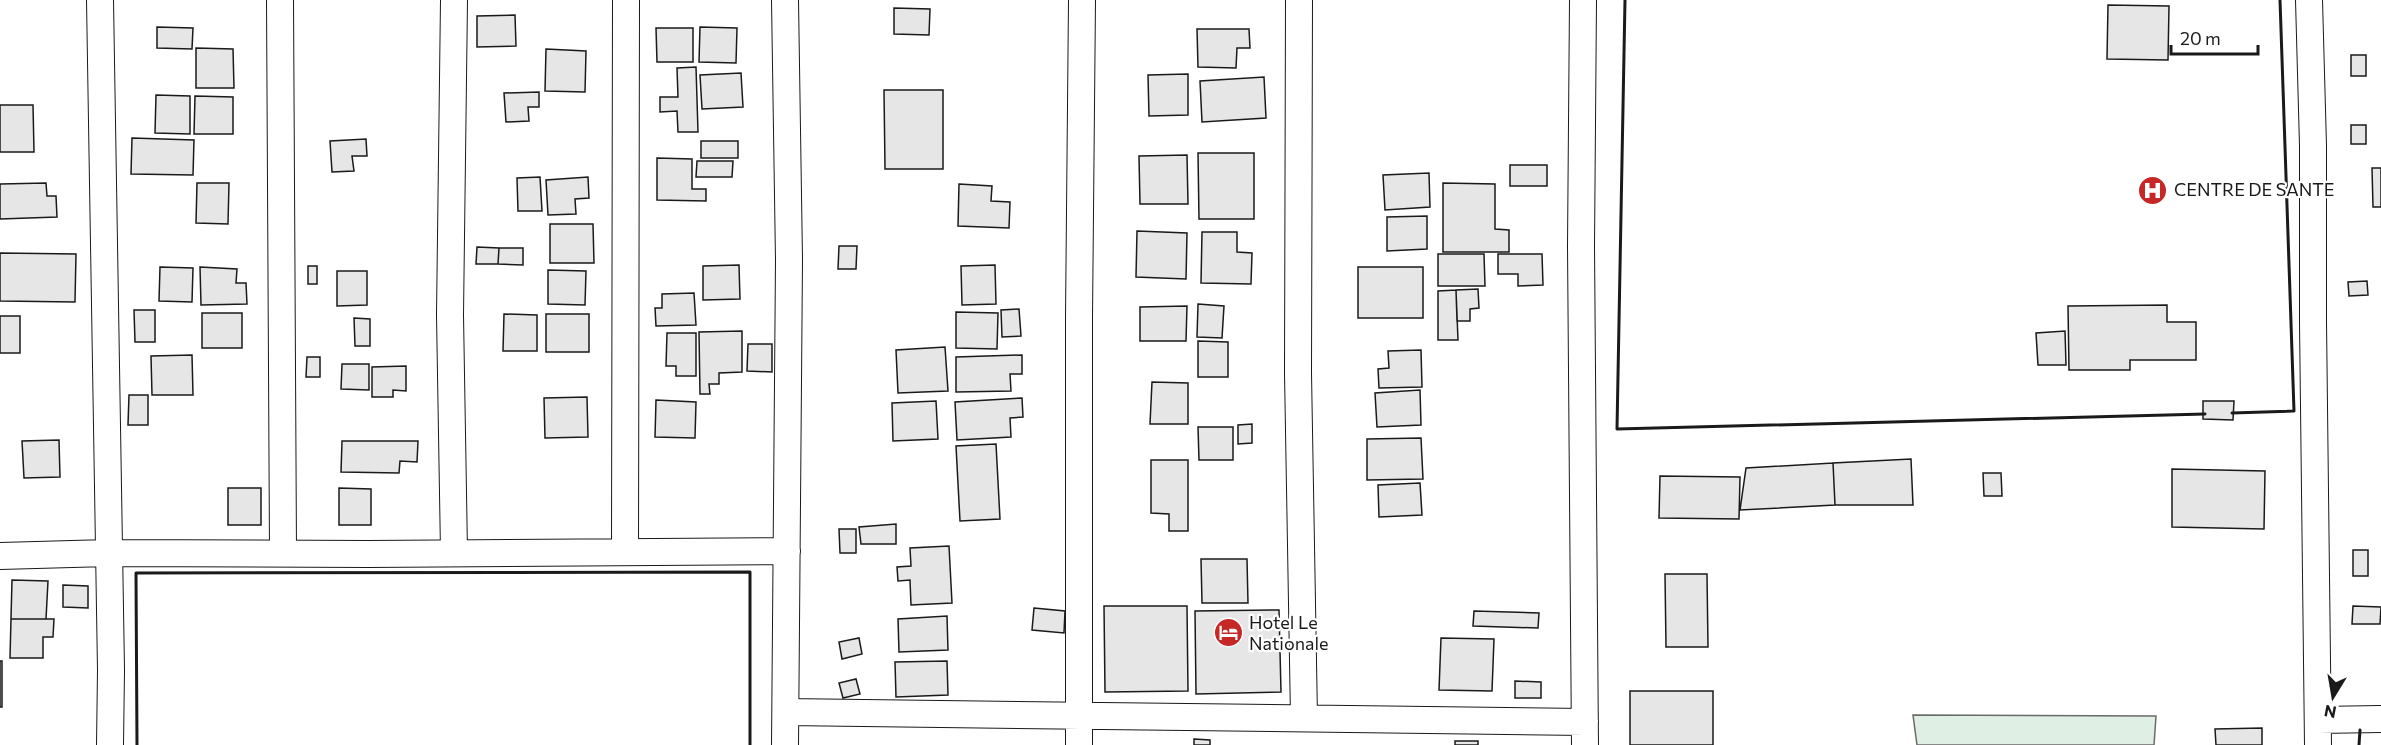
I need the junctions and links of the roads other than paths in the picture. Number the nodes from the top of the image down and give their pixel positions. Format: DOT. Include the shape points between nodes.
graph roads {
  1 [pos="100,0"];
  2 [pos="280,0"];
  3 [pos="454,0"];
  4 [pos="627,0"];
  5 [pos="785,0"];
  6 [pos="1082,0"];
  7 [pos="1299,0"];
  8 [pos="1583,0"];
  9 [pos="2309,0"];
  10 [pos="626,551"];
  11 [pos="787,551"];
  12 [pos="283,552"];
  13 [pos="454,552"];
  14 [pos="108,553"];
  15 [pos="0,556"];
  16 [pos="786,712"];
  17 [pos="1079,717"];
  18 [pos="1304,718"];
  19 [pos="2381,719"];
  20 [pos="2318,720"];
  21 [pos="1585,733"];
  22 [pos="110,745"];
  23 [pos="785,745"];
  24 [pos="1079,745"];
  25 [pos="2318,745"];
  1 -- 14 [label="street"];
  2 -- 12 [label="street"];
  3 -- 13 [label="street" via="450,315"];
  4 -- 10 [label="street"];
  5 -- 11 [label="street" via="789,249"];
  6 -- 17 [label="street"];
  7 -- 18 [label="street"];
  8 -- 21 [label="street"];
  9 -- 20 [label="street"];
  10 -- 11 [label="street"];
  10 -- 13 [label="street"];
  11 -- 16 [label="street"];
  12 -- 13 [label="street"];
  12 -- 14 [label="street"];
  14 -- 15 [label="street"];
  14 -- 22 [label="street"];
  16 -- 17 [label="street"];
  16 -- 23 [label="street"];
  17 -- 18 [label="street"];
  17 -- 24 [label="street"];
  18 -- 21 [label="street"];
  19 -- 20 [label="street"];
  20 -- 25 [label="street"];
}
